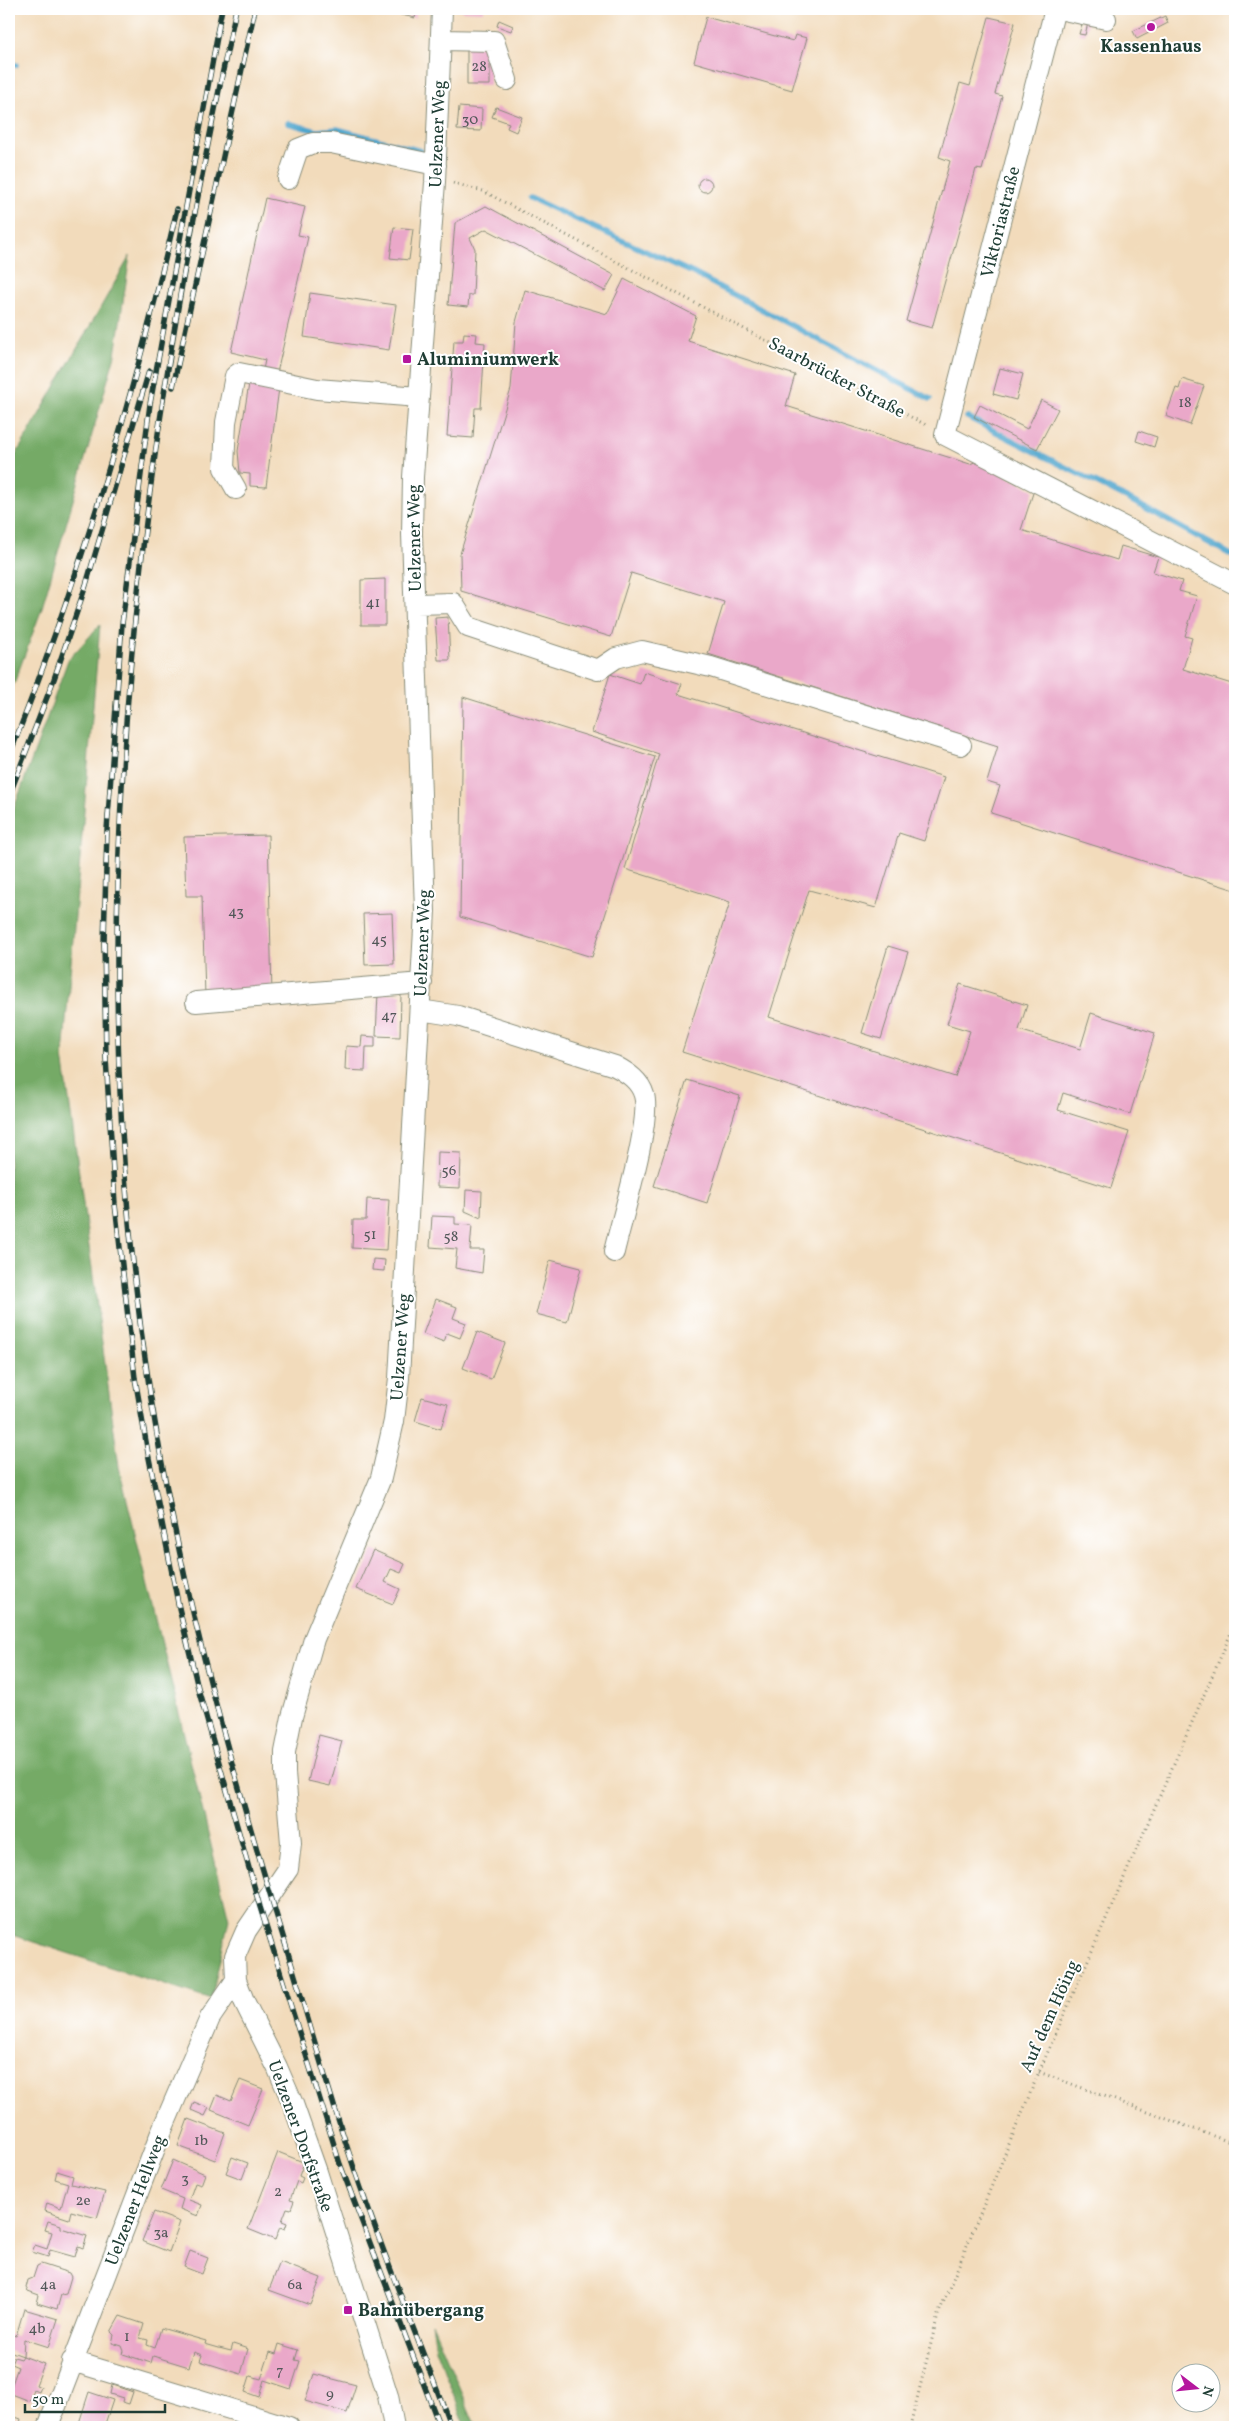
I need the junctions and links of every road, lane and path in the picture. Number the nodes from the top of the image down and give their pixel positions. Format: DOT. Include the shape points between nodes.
graph roads {
  1 [pos="442,9"];
  2 [pos="1055,9"];
  3 [pos="1059,9"];
  4 [pos="1106,19"];
  5 [pos="440,40"];
  6 [pos="508,80"];
  7 [pos="435,174"];
  8 [pos="288,180"];
  9 [pos="419,397"];
  10 [pos="945,435"];
  11 [pos="236,489"];
  12 [pos="1235,584"];
  13 [pos="415,604"];
  14 [pos="961,745"];
  15 [pos="422,983"];
  16 [pos="196,1002"];
  17 [pos="420,1010"];
  18 [pos="614,1252"];
  19 [pos="1235,1624"];
  20 [pos="290,1858"];
  21 [pos="236,1980"];
  22 [pos="1039,2072"];
  23 [pos="1235,2144"];
  24 [pos="72,2361"];
  25 [pos="48,2427"];
  26 [pos="289,2427"];
  27 [pos="394,2427"];
  28 [pos="910,2427"];
  1 -- 5 [label="street, Uelzener Weg"];
  2 -- 10 [label="street, Viktoriastraße"];
  3 -- 4 [label="street"];
  5 -- 6 [label="street" via="494,41"];
  5 -- 7 [label="street, Uelzener Weg"];
  7 -- 8 [label="street" via="331,143 313,143 298,149"];
  7 -- 9 [label="street, Uelzener Weg"];
  7 -- 10 [label="path, Saarbrücker Straße" via="483,191"];
  9 -- 11 [label="street" via="317,389 239,373 235,376 226,422 224,468"];
  9 -- 13 [label="street, Uelzener Weg" via="412,534"];
  10 -- 12 [label="street"];
  13 -- 14 [label="street" via="453,602 468,627 598,670 616,658 642,651 711,667"];
  13 -- 15 [label="street, Uelzener Weg" via="426,911"];
  15 -- 16 [label="street"];
  15 -- 17 [label="street, Uelzener Weg"];
  17 -- 18 [label="street" via="458,1016 616,1066 641,1087 646,1109 643,1132"];
  17 -- 20 [label="street, Uelzener Weg" via="394,1421 381,1478 314,1639 300,1682 285,1752"];
  19 -- 22 [label="path, Auf dem Höing"];
  20 -- 21 [label="street, Uelzener Dorfstraße" via="282,1880 260,1907 240,1944 235,1956"];
  21 -- 24 [label="street, Uelzener Hellweg" via="210,2018 165,2121"];
  21 -- 27 [label="street, Uelzener Dorfstraße" via="293,2104 388,2396"];
  22 -- 23 [label="path"];
  22 -- 28 [label="path, Auf dem Höing" via="938,2315"];
  24 -- 25 [label="street, Uelzener Hellweg"];
  24 -- 26 [label="street"];
}
